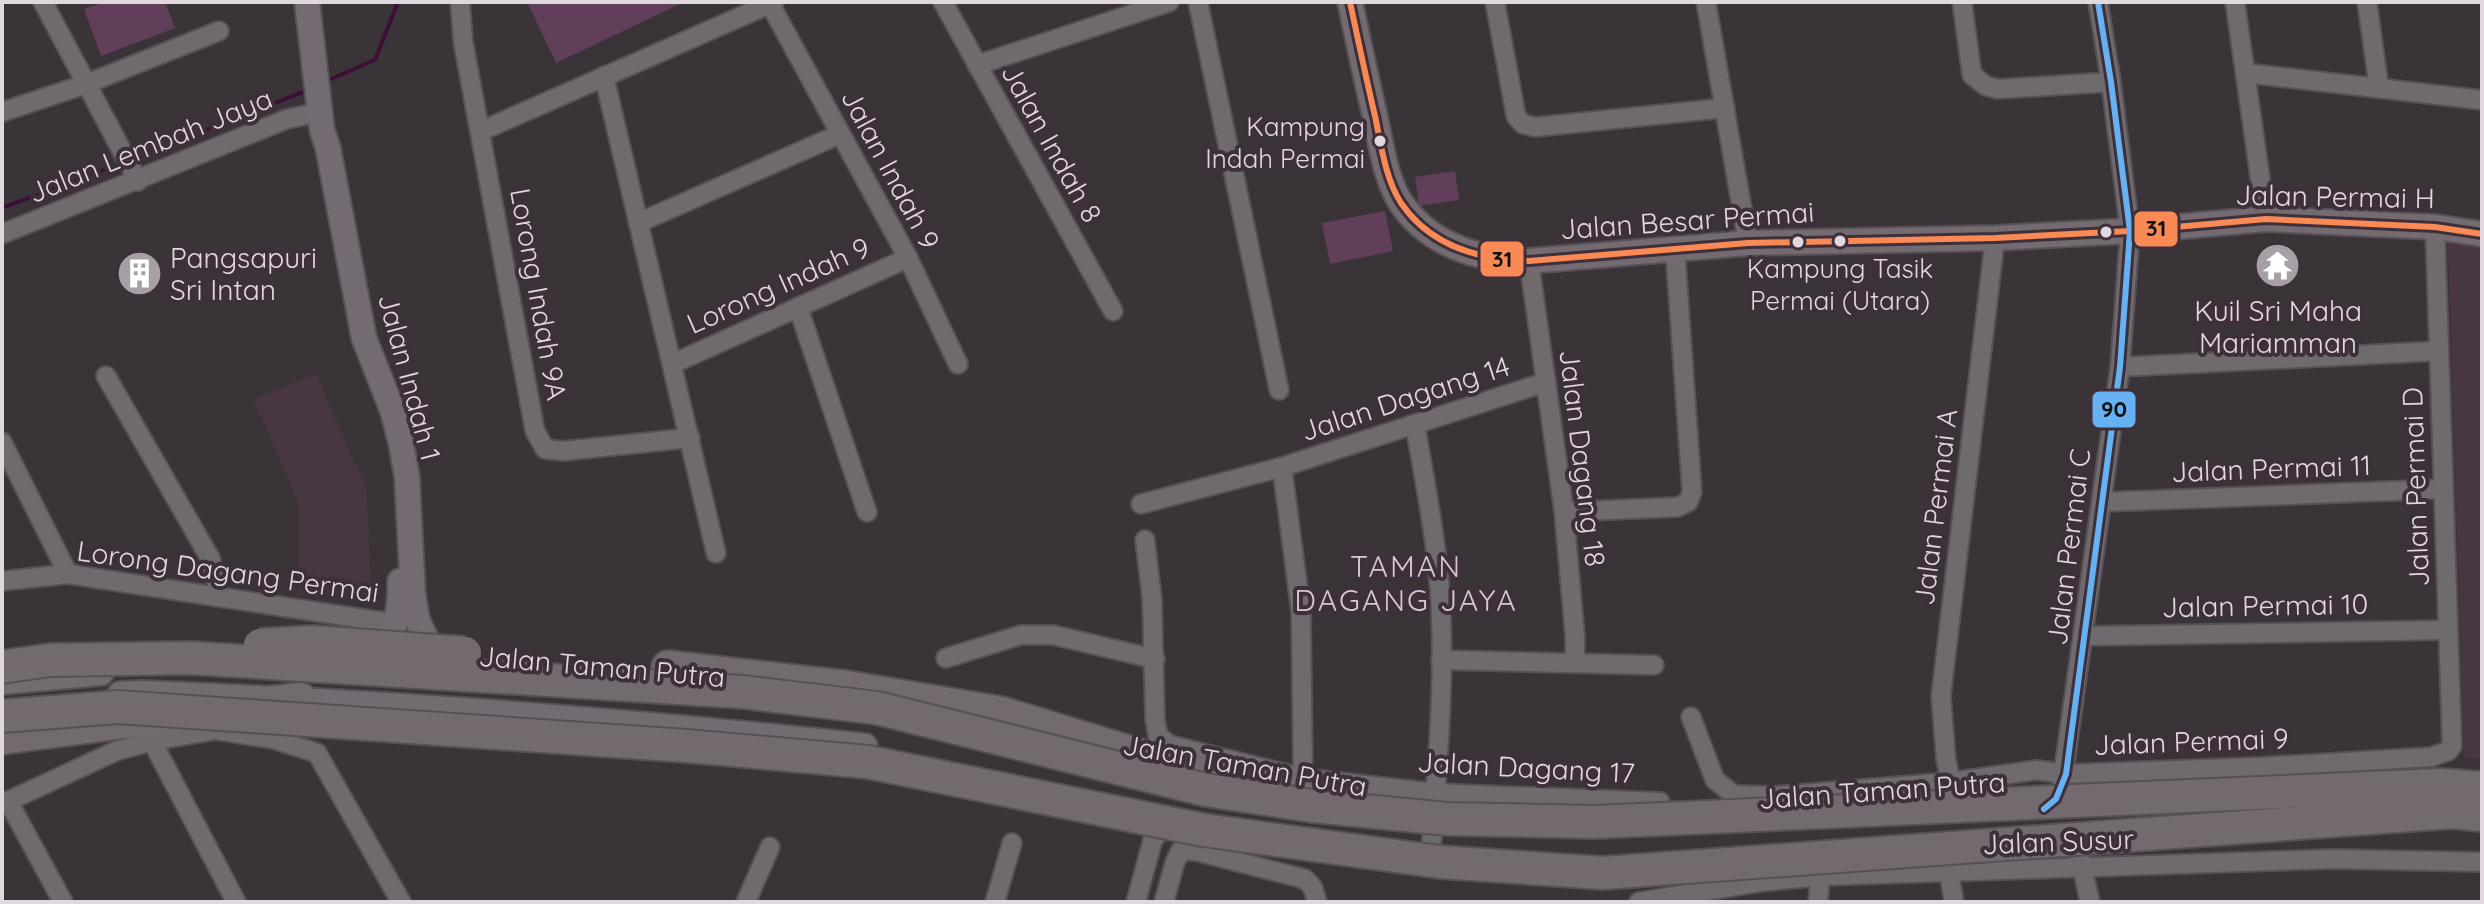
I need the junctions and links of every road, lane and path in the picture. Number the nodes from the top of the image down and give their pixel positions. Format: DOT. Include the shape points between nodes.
graph roads {
  1 [pos="43,2"];
  2 [pos="307,2"];
  3 [pos="460,2"];
  4 [pos="943,2"];
  5 [pos="1169,2"];
  6 [pos="1198,2"];
  7 [pos="1350,2"];
  8 [pos="1495,2"];
  9 [pos="1706,2"];
  10 [pos="1962,2"];
  11 [pos="2098,2"];
  12 [pos="2235,2"];
  13 [pos="2367,2"];
  14 [pos="771,3"];
  15 [pos="219,31"];
  16 [pos="977,65"];
  17 [pos="2245,73"];
  18 [pos="604,76"];
  19 [pos="2111,82"];
  20 [pos="86,84"];
  21 [pos="2379,88"];
  22 [pos="2482,100"];
  23 [pos="1725,108"];
  24 [pos="2,112"];
  25 [pos="321,121"];
  26 [pos="481,131"];
  27 [pos="840,134"];
  28 [pos="138,181"];
  29 [pos="2266,219"];
  30 [pos="638,223"];
  31 [pos="2435,227"];
  32 [pos="2130,231"];
  33 [pos="2,234"];
  34 [pos="2482,234"];
  35 [pos="1995,238"];
  36 [pos="1748,243"];
  37 [pos="1675,248"];
  38 [pos="908,258"];
  39 [pos="1529,261"];
  40 [pos="798,307"];
  41 [pos="1113,311"];
  42 [pos="2439,351"];
  43 [pos="672,364"];
  44 [pos="958,364"];
  45 [pos="2120,367"];
  46 [pos="106,376"];
  47 [pos="1546,382"];
  48 [pos="1279,390"];
  49 [pos="1415,424"];
  50 [pos="690,438"];
  51 [pos="2,442"];
  52 [pos="1282,467"];
  53 [pos="2443,489"];
  54 [pos="2102,502"];
  55 [pos="1141,504"];
  56 [pos="867,512"];
  57 [pos="1564,512"];
  58 [pos="1145,540"];
  59 [pos="716,553"];
  60 [pos="68,574"];
  61 [pos="2,581"];
  62 [pos="218,597"];
  63 [pos="397,624"];
  64 [pos="2447,630"];
  65 [pos="2085,636"];
  66 [pos="190,658"];
  67 [pos="946,658"];
  68 [pos="1155,659"];
  69 [pos="1441,660"];
  70 [pos="1575,663"];
  71 [pos="1654,665"];
  72 [pos="2,667"];
  73 [pos="365,677"];
  74 [pos="2,682"];
  75 [pos="447,683"];
  76 [pos="300,699"];
  77 [pos="2,702"];
  78 [pos="2,716"];
  79 [pos="1691,717"];
  80 [pos="871,722"];
  81 [pos="1072,735"];
  82 [pos="2,738"];
  83 [pos="152,741"];
  84 [pos="2452,746"];
  85 [pos="2066,774"];
  86 [pos="1951,782"];
  87 [pos="2482,788"];
  88 [pos="1308,793"];
  89 [pos="1435,793"];
  90 [pos="2482,800"];
  91 [pos="5,802"];
  92 [pos="1660,802"];
  93 [pos="1142,806"];
  94 [pos="2082,807"];
  95 [pos="2044,809"];
  96 [pos="1183,812"];
  97 [pos="2482,815"];
  98 [pos="2482,824"];
  99 [pos="2076,831"];
  100 [pos="1153,839"];
  101 [pos="1432,839"];
  102 [pos="1012,843"];
  103 [pos="770,847"];
  104 [pos="2482,862"];
  105 [pos="2082,867"];
  106 [pos="1949,873"];
  107 [pos="1820,876"];
  108 [pos="63,902"];
  109 [pos="236,902"];
  110 [pos="401,902"];
  111 [pos="746,902"];
  112 [pos="995,902"];
  113 [pos="1136,902"];
  114 [pos="1164,902"];
  115 [pos="1317,902"];
  116 [pos="1639,902"];
  117 [pos="1818,902"];
  118 [pos="1954,902"];
  119 [pos="2090,902"];
  1 -- 20 [label="street"];
  2 -- 25 [label="street, Jalan Indah 1"];
  3 -- 26 [label="street, Lorong Indah 9A"];
  4 -- 16 [label="street, Jalan Indah 8"];
  5 -- 16 [label="street"];
  6 -- 48 [label="street"];
  7 -- 39 [label="street, Jalan Besar Permai" via="1386,166 1401,202 1423,227 1473,256"];
  8 -- 23 [label="street" via="1516,116 1523,124"];
  9 -- 23 [label="street"];
  10 -- 19 [label="street" via="1972,75 1983,84 1998,89"];
  11 -- 19 [label="street, Jalan Permai C"];
  12 -- 17 [label="street"];
  13 -- 21 [label="street"];
  14 -- 18 [label="street"];
  14 -- 27 [label="street, Jalan Indah 9"];
  15 -- 20 [label="street"];
  16 -- 41 [label="street, Jalan Indah 8"];
  17 -- 21 [label="street"];
  17 -- 29 [label="street"];
  18 -- 26 [label="street"];
  18 -- 30 [label="street, Lorong Indah 9"];
  19 -- 32 [label="street, Jalan Permai C"];
  20 -- 24 [label="street"];
  20 -- 28 [label="street"];
  21 -- 22 [label="street"];
  23 -- 36 [label="street"];
  25 -- 28 [label="street, Jalan Lembah Jaya" via="287,119"];
  25 -- 63 [label="street, Jalan Indah 1" via="315,155 318,179 351,348 376,404 396,480 401,604"];
  25 -- 75 [label="street, Jalan Indah 1" via="364,338 401,443 417,619"];
  26 -- 50 [label="street, Lorong Indah 9A" via="535,431 545,449"];
  27 -- 30 [label="street"];
  27 -- 38 [label="street, Jalan Indah 9"];
  28 -- 33 [label="street, Jalan Lembah Jaya"];
  29 -- 31 [label="street, Jalan Permai H"];
  29 -- 32 [label="street, Jalan Permai H"];
  30 -- 43 [label="street, Lorong Indah 9"];
  31 -- 34 [label="street, Jalan Permai H"];
  31 -- 42 [label="street, Jalan Permai D"];
  32 -- 35 [label="street, Jalan Permai H"];
  32 -- 45 [label="street, Jalan Permai C"];
  35 -- 36 [label="street, Jalan Besar Permai"];
  35 -- 86 [label="street, Jalan Permai A" via="1941,696"];
  36 -- 37 [label="street, Jalan Besar Permai"];
  37 -- 39 [label="street, Jalan Besar Permai"];
  37 -- 57 [label="street" via="1692,492 1688,502 1678,507"];
  38 -- 40 [label="street, Lorong Indah 9"];
  38 -- 44 [label="street, Jalan Indah 9"];
  39 -- 47 [label="street, Jalan Dagang 18"];
  40 -- 43 [label="street, Lorong Indah 9"];
  40 -- 56 [label="street"];
  42 -- 45 [label="street"];
  42 -- 53 [label="street, Jalan Permai D"];
  43 -- 50 [label="street, Lorong Indah 9"];
  45 -- 54 [label="street, Jalan Permai C"];
  46 -- 62 [label="street" via="210,558"];
  47 -- 49 [label="street, Jalan Dagang 14"];
  47 -- 57 [label="street, Jalan Dagang 18"];
  49 -- 52 [label="street, Jalan Dagang 14"];
  49 -- 69 [label="street" via="1438,568"];
  50 -- 59 [label="street, Lorong Indah 9"];
  51 -- 60 [label="street"];
  52 -- 55 [label="street, Jalan Dagang 14"];
  52 -- 88 [label="street, Jalan Dagang 14" via="1301,612"];
  53 -- 54 [label="street, Jalan Permai 11"];
  53 -- 64 [label="street, Jalan Permai D"];
  54 -- 65 [label="street, Jalan Permai C"];
  57 -- 70 [label="street, Jalan Dagang 18"];
  58 -- 68 [label="street"];
  60 -- 61 [label="street, Lorong Dagang Permai"];
  60 -- 62 [label="street, Lorong Dagang Permai"];
  62 -- 63 [label="street, Lorong Dagang Permai"];
  63 -- 73 [label="street, Jalan Indah 1"];
  64 -- 65 [label="street, Jalan Permai 10"];
  64 -- 84 [label="street, Jalan Permai D"];
  65 -- 85 [label="street, Jalan Permai C"];
  66 -- 72 [label="highway, bridge" via="50,660"];
  66 -- 81 [label="highway, bridge" via="241,647 312,642 668,667 774,677 986,710"];
  66 -- 87 [label="highway, bridge" via="743,692 877,708 1206,790 1447,819 1594,822 2440,785"];
  67 -- 68 [label="street" via="1021,635 1053,635"];
  68 -- 88 [label="street, Jalan Dagang 17" via="1158,736 1170,745"];
  69 -- 70 [label="street"];
  69 -- 89 [label="street"];
  70 -- 71 [label="street"];
  73 -- 74 [label="street, Jalan Taman Putra" via="159,669"];
  73 -- 75 [label="street, Jalan Taman Putra"];
  75 -- 80 [label="street, Jalan Taman Putra"];
  76 -- 77 [label="street, Jalan Taman Putra" via="142,693"];
  76 -- 82 [label="highway"];
  76 -- 93 [label="street, Jalan Taman Putra" via="867,747"];
  78 -- 97 [label="highway, bridge" via="118,707 868,762 1203,830 1440,862 1603,873 2453,812"];
  79 -- 86 [label="street, Jalan Permai 9" via="1715,780 1734,795"];
  80 -- 81 [label="highway" via="963,719"];
  80 -- 88 [label="street, Jalan Taman Putra" via="1205,791"];
  81 -- 88 [label="highway"];
  83 -- 91 [label="street" via="116,751"];
  83 -- 109 [label="street"];
  83 -- 110 [label="street" via="216,730 317,753"];
  84 -- 85 [label="street, Jalan Permai 9" via="2431,757"];
  85 -- 86 [label="street, Jalan Permai 9" via="2037,770"];
  85 -- 94 [label="street" via="2073,799"];
  85 -- 95 [label="street, Jalan Permai C" via="2056,799"];
  88 -- 89 [label="street, Jalan Dagang 17"];
  88 -- 101 [label="street, Jalan Taman Putra"];
  89 -- 92 [label="street, Jalan Dagang 17"];
  89 -- 101 [label="street"];
  90 -- 94 [label="street, Jalan Taman Putra" via="2429,796"];
  91 -- 108 [label="street"];
  93 -- 96 [label="street, Jalan Taman Putra"];
  93 -- 100 [label="street"];
  94 -- 95 [label="street, Jalan Taman Putra"];
  95 -- 101 [label="street, Jalan Taman Putra" via="1632,836"];
  96 -- 100 [label="street" via="1166,821"];
  96 -- 101 [label="street, Jalan Taman Putra"];
  98 -- 99 [label="street, Jalan Taman Putra" via="2408,821"];
  99 -- 101 [label="street, Jalan Taman Putra" via="1613,860"];
  99 -- 105 [label="street"];
  100 -- 113 [label="street"];
  102 -- 112 [label="street"];
  103 -- 111 [label="street"];
  104 -- 105 [label="street, Jalan Susur" via="2333,859"];
  105 -- 106 [label="street, Jalan Susur"];
  105 -- 119 [label="street"];
  106 -- 107 [label="street, Jalan Susur"];
  106 -- 118 [label="street"];
  107 -- 116 [label="street, Jalan Susur"];
  107 -- 117 [label="street"];
  114 -- 115 [label="street" via="1181,850 1305,879"];
}
